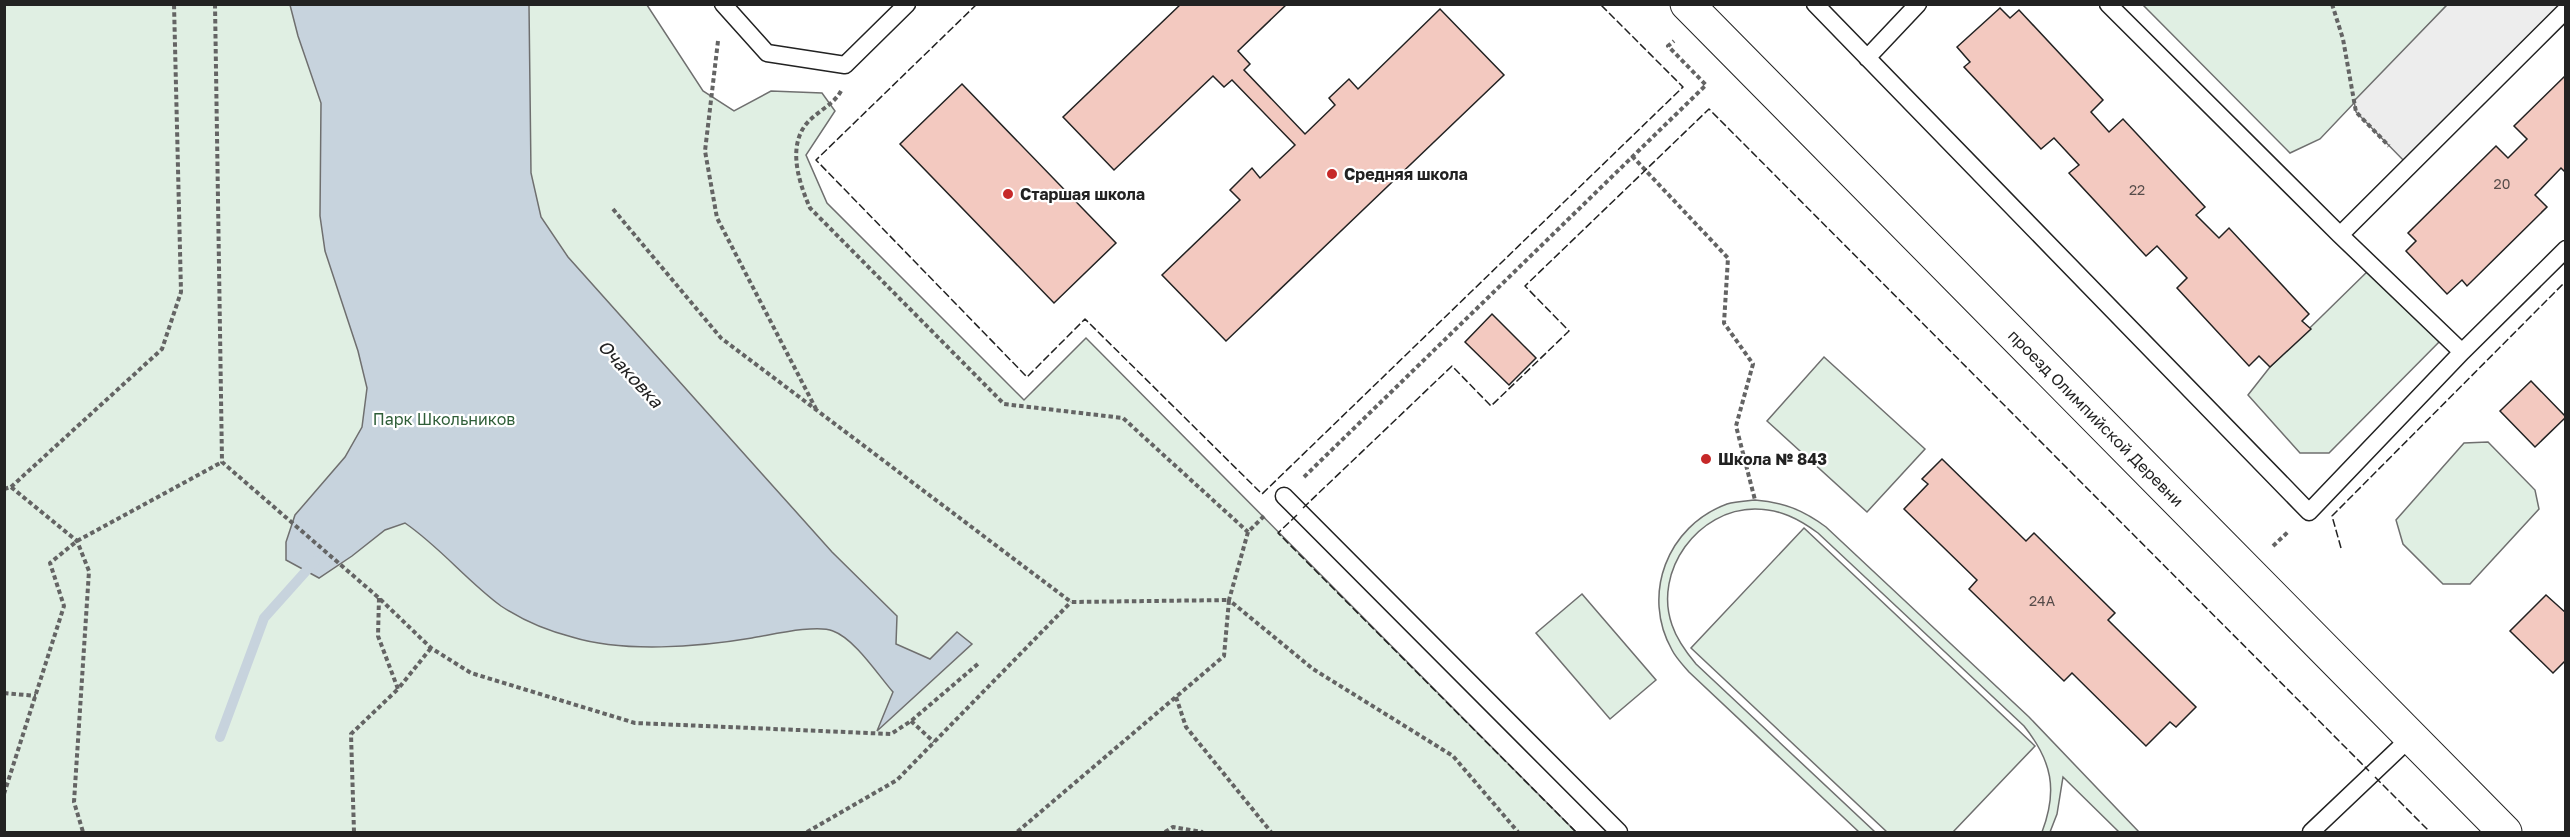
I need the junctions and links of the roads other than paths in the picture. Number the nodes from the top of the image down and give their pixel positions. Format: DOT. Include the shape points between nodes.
graph roads {
  1 [pos="723,4"];
  2 [pos="907,4"];
  3 [pos="1687,4"];
  4 [pos="1815,4"];
  5 [pos="1918,4"];
  6 [pos="2108,4"];
  7 [pos="2565,10"];
  8 [pos="1867,58"];
  9 [pos="2340,235"];
  10 [pos="2565,249"];
  11 [pos="2462,352"];
  12 [pos="1284,496"];
  13 [pos="2410,738"];
  14 [pos="2329,826"];
  15 [pos="1619,832"];
  16 [pos="2311,832"];
  17 [pos="2505,832"];
  1 -- 2 [label="lane" via="767,53 845,65"];
  3 -- 13 [label="street, проезд Олимпийской Деревни"];
  4 -- 8 [label="lane"];
  5 -- 8 [label="lane"];
  6 -- 9 [label="lane"];
  7 -- 9 [label="lane"];
  8 -- 11 [label="lane" via="2309,512"];
  9 -- 11 [label="lane"];
  10 -- 11 [label="lane"];
  12 -- 15 [label="lane"];
  13 -- 14 [label="lane"];
  13 -- 17 [label="street, проезд Олимпийской Деревни"];
  14 -- 16 [label="lane"];
}
